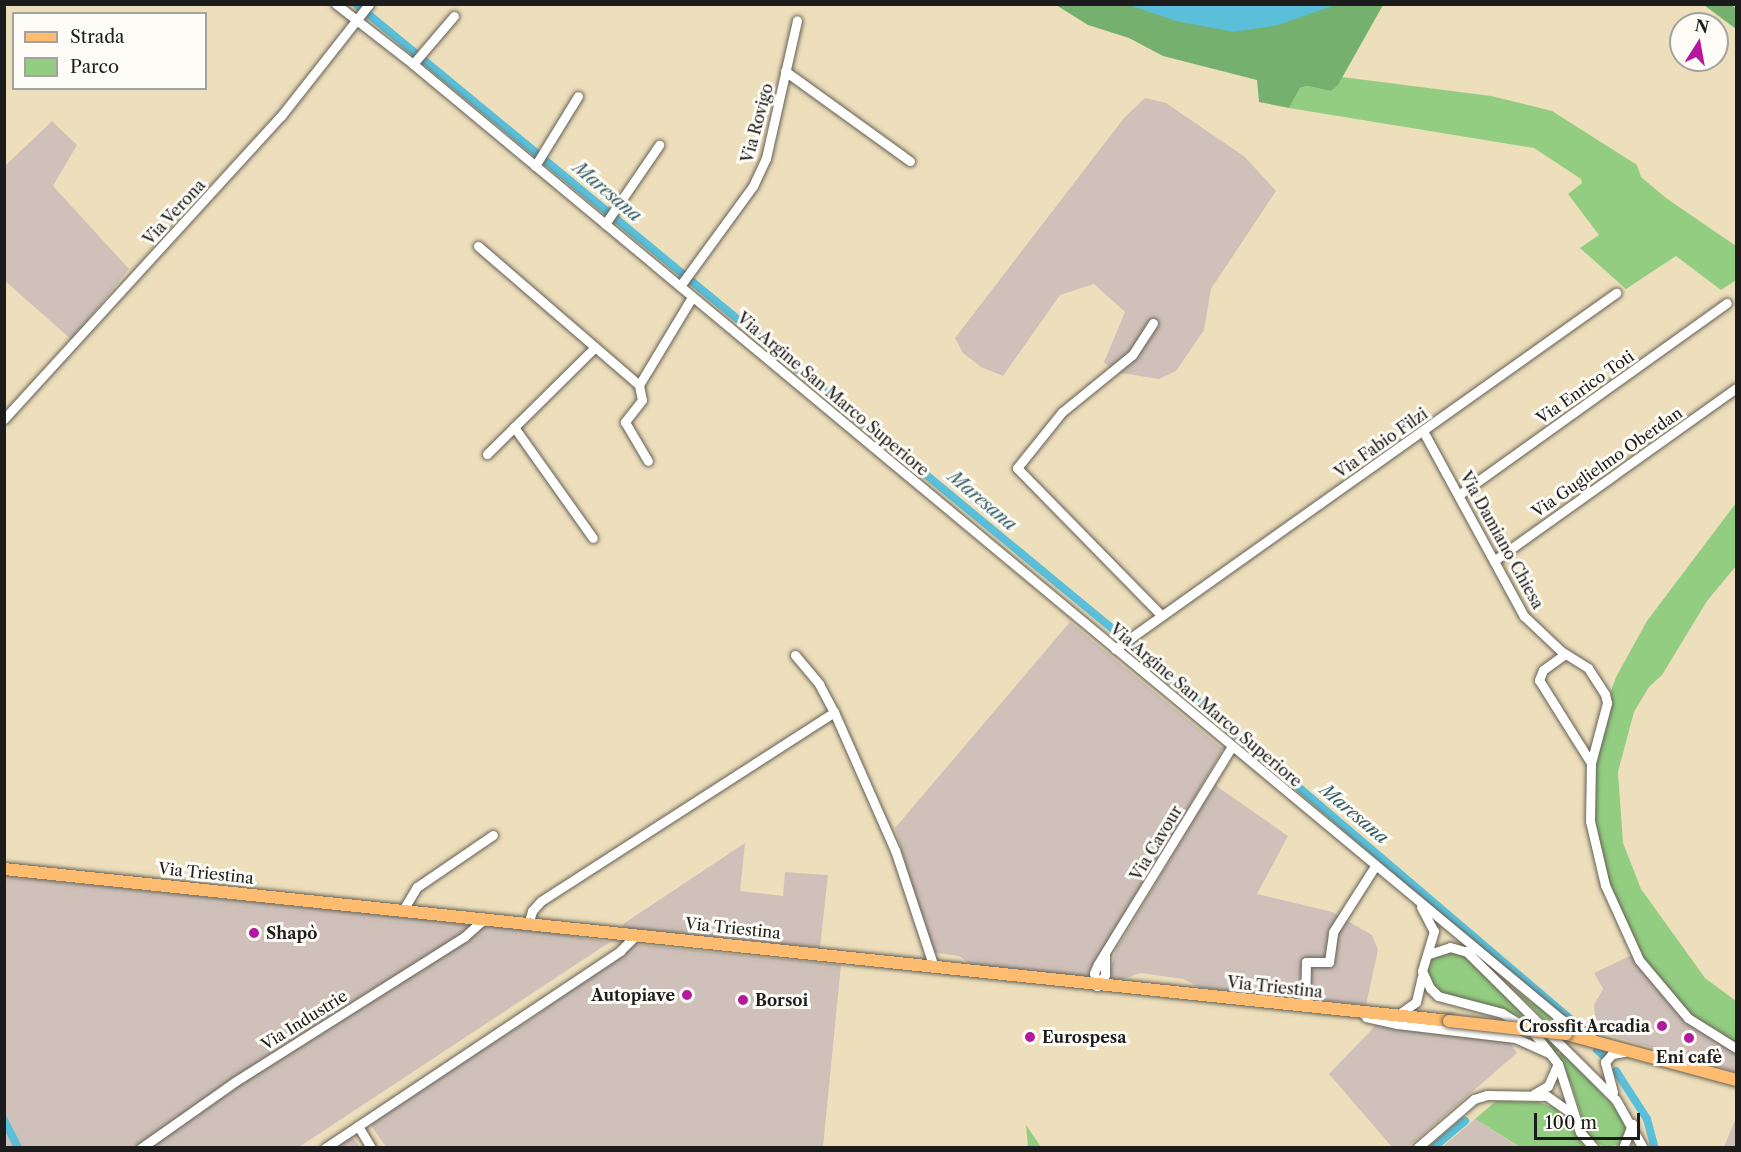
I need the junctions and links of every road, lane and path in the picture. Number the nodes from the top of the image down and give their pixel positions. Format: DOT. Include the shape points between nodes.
graph roads {
  1 [pos="336,4"];
  2 [pos="369,4"];
  3 [pos="454,16"];
  4 [pos="360,17"];
  5 [pos="797,21"];
  6 [pos="415,62"];
  7 [pos="785,71"];
  8 [pos="578,96"];
  9 [pos="659,145"];
  10 [pos="910,162"];
  11 [pos="536,164"];
  12 [pos="606,223"];
  13 [pos="478,246"];
  14 [pos="681,284"];
  15 [pos="1616,293"];
  16 [pos="693,297"];
  17 [pos="1727,303"];
  18 [pos="1153,323"];
  19 [pos="595,347"];
  20 [pos="639,385"];
  21 [pos="1737,388"];
  22 [pos="4,419"];
  23 [pos="514,427"];
  24 [pos="1423,431"];
  25 [pos="487,454"];
  26 [pos="648,460"];
  27 [pos="1460,494"];
  28 [pos="593,538"];
  29 [pos="1495,560"];
  30 [pos="1161,615"];
  31 [pos="1117,648"];
  32 [pos="1565,654"];
  33 [pos="795,656"];
  34 [pos="834,712"];
  35 [pos="1232,746"];
  36 [pos="1592,763"];
  37 [pos="493,835"];
  38 [pos="1375,866"];
  39 [pos="4,868"];
  40 [pos="1418,903"];
  41 [pos="403,910"];
  42 [pos="483,919"];
  43 [pos="528,925"];
  44 [pos="636,935"];
  45 [pos="1470,951"];
  46 [pos="1429,954"];
  47 [pos="934,967"];
  48 [pos="1422,974"];
  49 [pos="1097,986"];
  50 [pos="1305,1006"];
  51 [pos="1337,1010"];
  52 [pos="1396,1015"];
  53 [pos="1562,1020"];
  54 [pos="1593,1039"];
  55 [pos="1737,1048"];
  56 [pos="1552,1055"];
  57 [pos="1657,1056"];
  58 [pos="1558,1064"];
  59 [pos="1737,1080"];
  60 [pos="1534,1094"];
  61 [pos="1616,1100"];
  62 [pos="1575,1116"];
  63 [pos="1632,1124"];
  64 [pos="358,1126"];
  65 [pos="141,1148"];
  66 [pos="325,1148"];
  67 [pos="371,1148"];
  68 [pos="1417,1148"];
  69 [pos="1594,1148"];
  70 [pos="1623,1148"];
  71 [pos="1643,1148"];
  1 -- 4 [label="street, Via Argine San Marco Superiore"];
  2 -- 4 [label="street, Via Verona"];
  3 -- 6 [label="street"];
  4 -- 6 [label="street, Via Argine San Marco Superiore"];
  4 -- 22 [label="street, Via Verona" via="281,117"];
  5 -- 7 [label="street, Via Rovigo"];
  6 -- 11 [label="street, Via Argine San Marco Superiore"];
  7 -- 10 [label="street, Via Rovigo"];
  7 -- 14 [label="street, Via Rovigo" via="766,158 753,186"];
  8 -- 11 [label="street"];
  9 -- 12 [label="street"];
  11 -- 12 [label="street, Via Argine San Marco Superiore"];
  12 -- 14 [label="street, Via Argine San Marco Superiore"];
  13 -- 19 [label="street"];
  14 -- 16 [label="street, Via Argine San Marco Superiore"];
  15 -- 24 [label="street, Via Fabio Filzi"];
  16 -- 20 [label="street"];
  16 -- 31 [label="street, Via Argine San Marco Superiore"];
  17 -- 27 [label="street, Via Enrico Toti"];
  18 -- 30 [label="street" via="1132,355 1062,411 1017,468"];
  19 -- 20 [label="street"];
  19 -- 23 [label="street"];
  20 -- 26 [label="street" via="642,400 625,422"];
  21 -- 29 [label="street, Via Guglielmo Oberdan"];
  23 -- 25 [label="street"];
  23 -- 28 [label="street"];
  24 -- 27 [label="street, Via Damiano Chiesa"];
  24 -- 30 [label="street, Via Fabio Filzi"];
  27 -- 29 [label="street, Via Damiano Chiesa"];
  29 -- 32 [label="street, Via Damiano Chiesa" via="1524,616"];
  30 -- 31 [label="street, Via Fabio Filzi"];
  31 -- 35 [label="street, Via Argine San Marco Superiore"];
  32 -- 36 [label="street, Via Damiano Chiesa" via="1588,668 1605,694 1607,703"];
  32 -- 36 [label="street" via="1543,670 1539,680"];
  33 -- 34 [label="street" via="812,674"];
  34 -- 43 [label="street" via="556,891 532,911"];
  34 -- 47 [label="street" via="895,850"];
  35 -- 38 [label="street, Via Argine San Marco Superiore"];
  35 -- 49 [label="street, Via Cavour" via="1105,955 1104,975"];
  36 -- 55 [label="street, Via Damiano Chiesa" via="1590,821 1597,860 1615,912 1639,960 1688,1018"];
  37 -- 41 [label="street" via="417,887"];
  38 -- 40 [label="street, Via Argine San Marco Superiore"];
  38 -- 50 [label="street" via="1333,932 1329,962 1306,962"];
  39 -- 41 [label="main road, Via Triestina"];
  40 -- 45 [label="street, Via Argine San Marco Superiore"];
  40 -- 46 [label="street" via="1434,932"];
  41 -- 42 [label="main road, Via Triestina"];
  42 -- 43 [label="main road, Via Triestina"];
  42 -- 65 [label="street, Via Industrie" via="464,937 265,1062"];
  43 -- 44 [label="main road, Via Triestina"];
  44 -- 47 [label="main road, Via Triestina"];
  44 -- 64 [label="street" via="620,951"];
  45 -- 46 [label="street" via="1443,947"];
  45 -- 53 [label="street"];
  45 -- 53 [label="street"];
  45 -- 61 [label="street"];
  46 -- 48 [label="street"];
  47 -- 49 [label="main road, Via Triestina"];
  48 -- 52 [label="street" via="1416,1002 1409,1011"];
  48 -- 56 [label="street" via="1438,996 1502,1013 1521,1023"];
  49 -- 50 [label="main road, Via Triestina"];
  50 -- 51 [label="main road, Via Triestina"];
  51 -- 52 [label="main road, Via Triestina"];
  51 -- 56 [label="street" via="1397,1024 1522,1039"];
  52 -- 54 [label="main road, Via Triestina, bridge"];
  53 -- 54 [label="street"];
  54 -- 57 [label="main road, Via Triestina"];
  56 -- 58 [label="street"];
  57 -- 59 [label="main road, Via Triestina"];
  57 -- 61 [label="street" via="1618,1052 1608,1057 1606,1079"];
  58 -- 60 [label="street" via="1548,1086"];
  58 -- 62 [label="street"];
  60 -- 62 [label="street" via="1555,1098"];
  60 -- 68 [label="street" via="1511,1092 1474,1099"];
  61 -- 63 [label="street"];
  62 -- 69 [label="street" via="1580,1132"];
  63 -- 70 [label="street"];
  63 -- 71 [label="street"];
  64 -- 66 [label="street"];
  64 -- 67 [label="street"];
}
